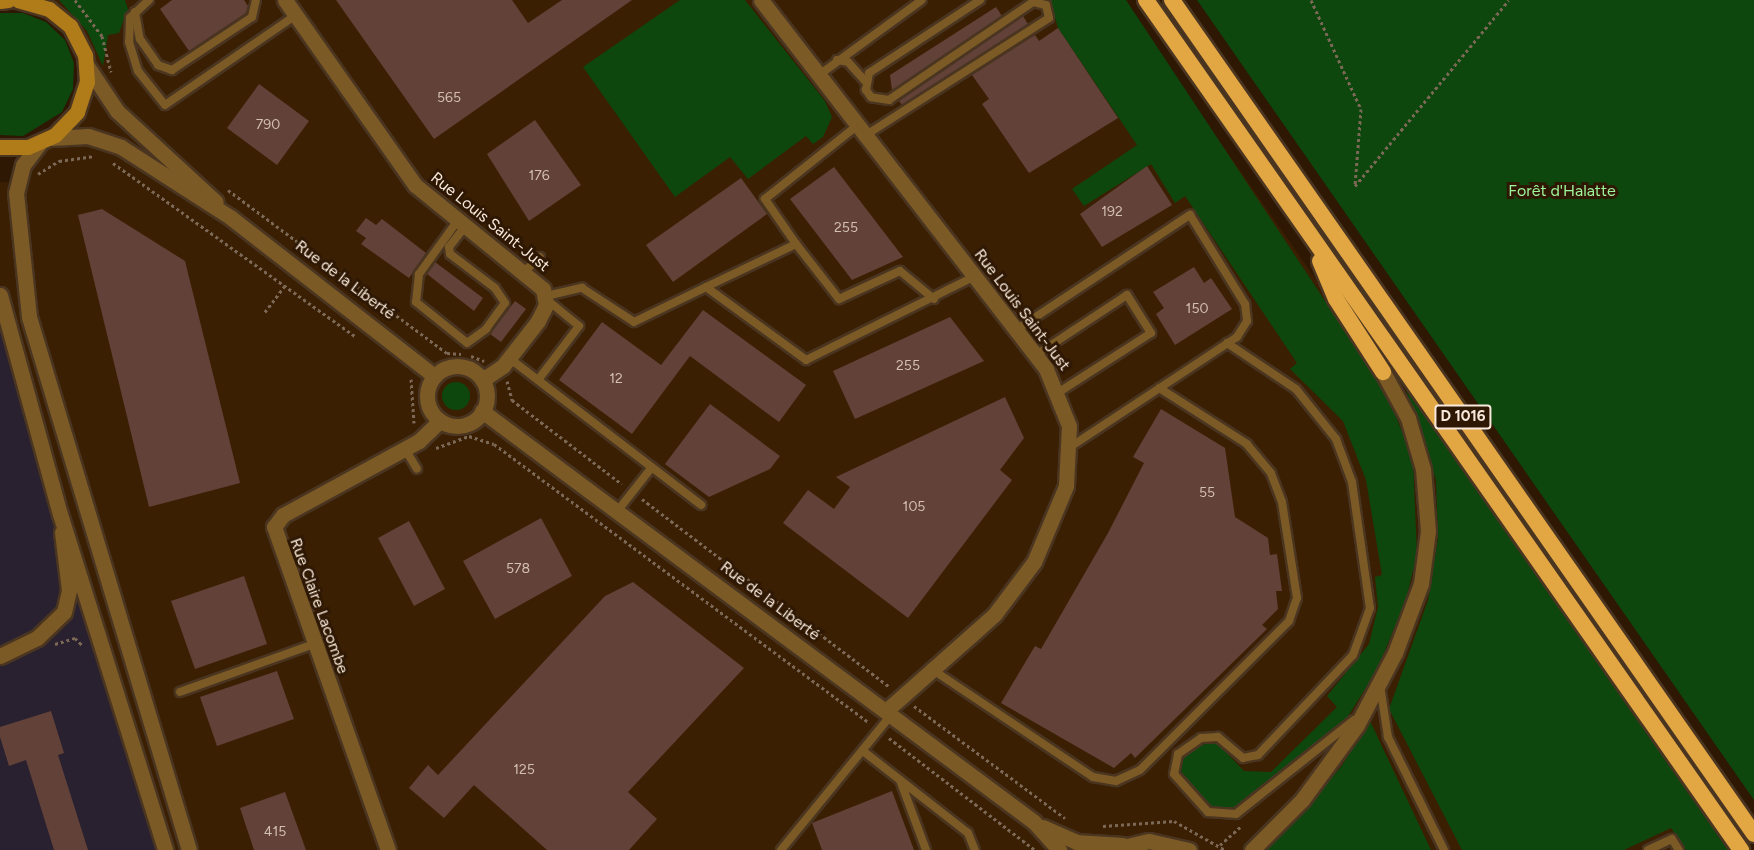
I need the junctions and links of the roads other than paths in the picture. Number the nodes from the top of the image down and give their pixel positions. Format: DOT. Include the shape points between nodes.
graph roads {
  1 [pos="8,0"];
  2 [pos="18,0"];
  3 [pos="50,0"];
  4 [pos="149,0"];
  5 [pos="256,0"];
  6 [pos="285,0"];
  7 [pos="761,0"];
  8 [pos="922,0"];
  9 [pos="980,0"];
  10 [pos="1146,0"];
  11 [pos="1172,0"];
  12 [pos="0,1"];
  13 [pos="135,11"];
  14 [pos="58,15"];
  15 [pos="296,15"];
  16 [pos="837,60"];
  17 [pos="87,66"];
  18 [pos="819,75"];
  19 [pos="866,81"];
  20 [pos="862,130"];
  21 [pos="45,141"];
  22 [pos="0,147"];
  23 [pos="231,217"];
  24 [pos="462,223"];
  25 [pos="1305,227"];
  26 [pos="796,244"];
  27 [pos="540,256"];
  28 [pos="526,270"];
  29 [pos="975,276"];
  30 [pos="706,287"];
  31 [pos="0,295"];
  32 [pos="546,297"];
  33 [pos="934,299"];
  34 [pos="1016,330"];
  35 [pos="1227,343"];
  36 [pos="1036,355"];
  37 [pos="509,358"];
  38 [pos="1383,372"];
  39 [pos="434,376"];
  40 [pos="482,380"];
  41 [pos="538,380"];
  42 [pos="1159,388"];
  43 [pos="1059,392"];
  44 [pos="482,411"];
  45 [pos="440,421"];
  46 [pos="1072,446"];
  47 [pos="405,449"];
  48 [pos="652,467"];
  49 [pos="417,469"];
  50 [pos="701,505"];
  51 [pos="619,509"];
  52 [pos="60,514"];
  53 [pos="314,644"];
  54 [pos="0,656"];
  55 [pos="930,668"];
  56 [pos="1380,685"];
  57 [pos="180,692"];
  58 [pos="1366,710"];
  59 [pos="889,712"];
  60 [pos="863,751"];
  61 [pos="900,780"];
  62 [pos="1034,822"];
  63 [pos="1754,834"];
  64 [pos="1118,848"];
  65 [pos="165,850"];
  66 [pos="189,850"];
  67 [pos="388,850"];
  68 [pos="781,850"];
  69 [pos="926,850"];
  70 [pos="975,850"];
  71 [pos="1059,850"];
  72 [pos="1189,850"];
  73 [pos="1252,850"];
  74 [pos="1444,850"];
  75 [pos="1648,850"];
  76 [pos="1679,850"];
  77 [pos="1741,850"];
  1 -- 12 [label="main road"];
  2 -- 14 [label="main road"];
  3 -- 14 [label="main road"];
  4 -- 13 [label="lane"];
  5 -- 13 [label="lane" via="252,17 172,70 158,65 140,39"];
  6 -- 15 [label="street, Rue Louis Saint-Just"];
  7 -- 18 [label="street, Rue Louis Saint-Just"];
  8 -- 16 [label="lane"];
  9 -- 19 [label="lane" via="869,73"];
  10 -- 25 [label="highway, D 1016"];
  11 -- 63 [label="highway, D 1016"];
  13 -- 15 [label="lane" via="128,31 134,60 165,105"];
  14 -- 17 [label="main road" via="76,35"];
  15 -- 24 [label="street, Rue Louis Saint-Just" via="415,185"];
  16 -- 18 [label="lane"];
  16 -- 19 [label="lane" via="848,62"];
  17 -- 21 [label="main road" via="80,107"];
  17 -- 23 [label="street, Rue de la Liberté" via="117,111"];
  18 -- 20 [label="street, Rue Louis Saint-Just"];
  19 -- 20 [label="lane" via="871,97 889,100 1033,2 1046,5 1048,18 1042,24"];
  20 -- 26 [label="lane" via="765,199"];
  20 -- 29 [label="street, Rue Louis Saint-Just"];
  21 -- 22 [label="main road"];
  21 -- 23 [label="street, Rue de la Liberté" via="80,136 109,142"];
  21 -- 66 [label="street" via="22,165 16,193 19,254 32,331"];
  23 -- 39 [label="street, Rue de la Liberté"];
  24 -- 24 [label="lane" via="419,274 416,302 467,343 486,329 505,303 495,288 450,254"];
  24 -- 28 [label="street, Rue Louis Saint-Just"];
  25 -- 38 [label="highway" via="1336,299"];
  25 -- 77 [label="highway, D 1016"];
  26 -- 30 [label="lane"];
  26 -- 33 [label="lane" via="839,299 900,271"];
  27 -- 28 [label="lane"];
  28 -- 32 [label="street, Rue Louis Saint-Just"];
  29 -- 33 [label="lane"];
  29 -- 34 [label="street, Rue Louis Saint-Just"];
  30 -- 32 [label="lane" via="634,322 582,288"];
  30 -- 33 [label="lane" via="806,360"];
  31 -- 52 [label="street"];
  32 -- 37 [label="street, Rue Louis Saint-Just" via="544,313"];
  32 -- 41 [label="lane" via="579,326"];
  34 -- 35 [label="lane" via="1190,215 1247,310 1245,327"];
  34 -- 36 [label="street, Rue Louis Saint-Just"];
  35 -- 42 [label="lane"];
  35 -- 58 [label="lane" via="1291,384 1336,439 1352,482 1370,608 1353,656 1258,755 1243,758 1218,737 1201,738 1183,748 1174,774 1201,808 1228,817 1249,808"];
  36 -- 43 [label="street, Rue Louis Saint-Just"];
  36 -- 43 [label="lane" via="1127,295 1151,333"];
  37 -- 40 [label="street, Rue Louis Saint-Just"];
  37 -- 41 [label="lane"];
  38 -- 56 [label="street" via="1417,443 1428,531 1416,602"];
  39 -- 40 [label="street" via="459,366"];
  39 -- 45 [label="street" via="427,397"];
  40 -- 44 [label="street" via="487,398"];
  41 -- 48 [label="lane"];
  42 -- 46 [label="lane"];
  42 -- 55 [label="lane" via="1247,444 1271,473 1282,502 1297,598 1288,621 1140,770 1116,781 1094,777"];
  43 -- 46 [label="street, Rue Louis Saint-Just"];
  44 -- 45 [label="street" via="465,424"];
  44 -- 51 [label="street, Rue de la Liberté"];
  45 -- 47 [label="street, Rue Claire Lacombe"];
  46 -- 55 [label="street, Rue Louis Saint-Just" via="1061,501 1034,562 994,615"];
  47 -- 49 [label="lane"];
  47 -- 53 [label="street, Rue Claire Lacombe" via="275,523 276,537"];
  48 -- 50 [label="lane"];
  48 -- 51 [label="lane"];
  51 -- 59 [label="street, Rue de la Liberté"];
  52 -- 54 [label="street" via="69,590 64,612 37,638"];
  52 -- 65 [label="street"];
  53 -- 57 [label="lane"];
  53 -- 67 [label="street, Rue Claire Lacombe"];
  55 -- 59 [label="street, Rue Louis Saint-Just" via="899,695"];
  56 -- 58 [label="street"];
  56 -- 74 [label="lane" via="1389,737"];
  58 -- 73 [label="street" via="1312,788"];
  59 -- 60 [label="lane"];
  59 -- 62 [label="street, Rue de la Liberté"];
  60 -- 61 [label="lane"];
  60 -- 68 [label="lane"];
  61 -- 69 [label="lane"];
  61 -- 70 [label="lane" via="968,833"];
  62 -- 64 [label="street, Rue de la Liberté" via="1076,842"];
  62 -- 71 [label="street, Rue de la Liberté"];
  64 -- 72 [label="street, Rue de la Liberté" via="1155,841"];
  75 -- 76 [label="lane" via="1672,839"];
}
